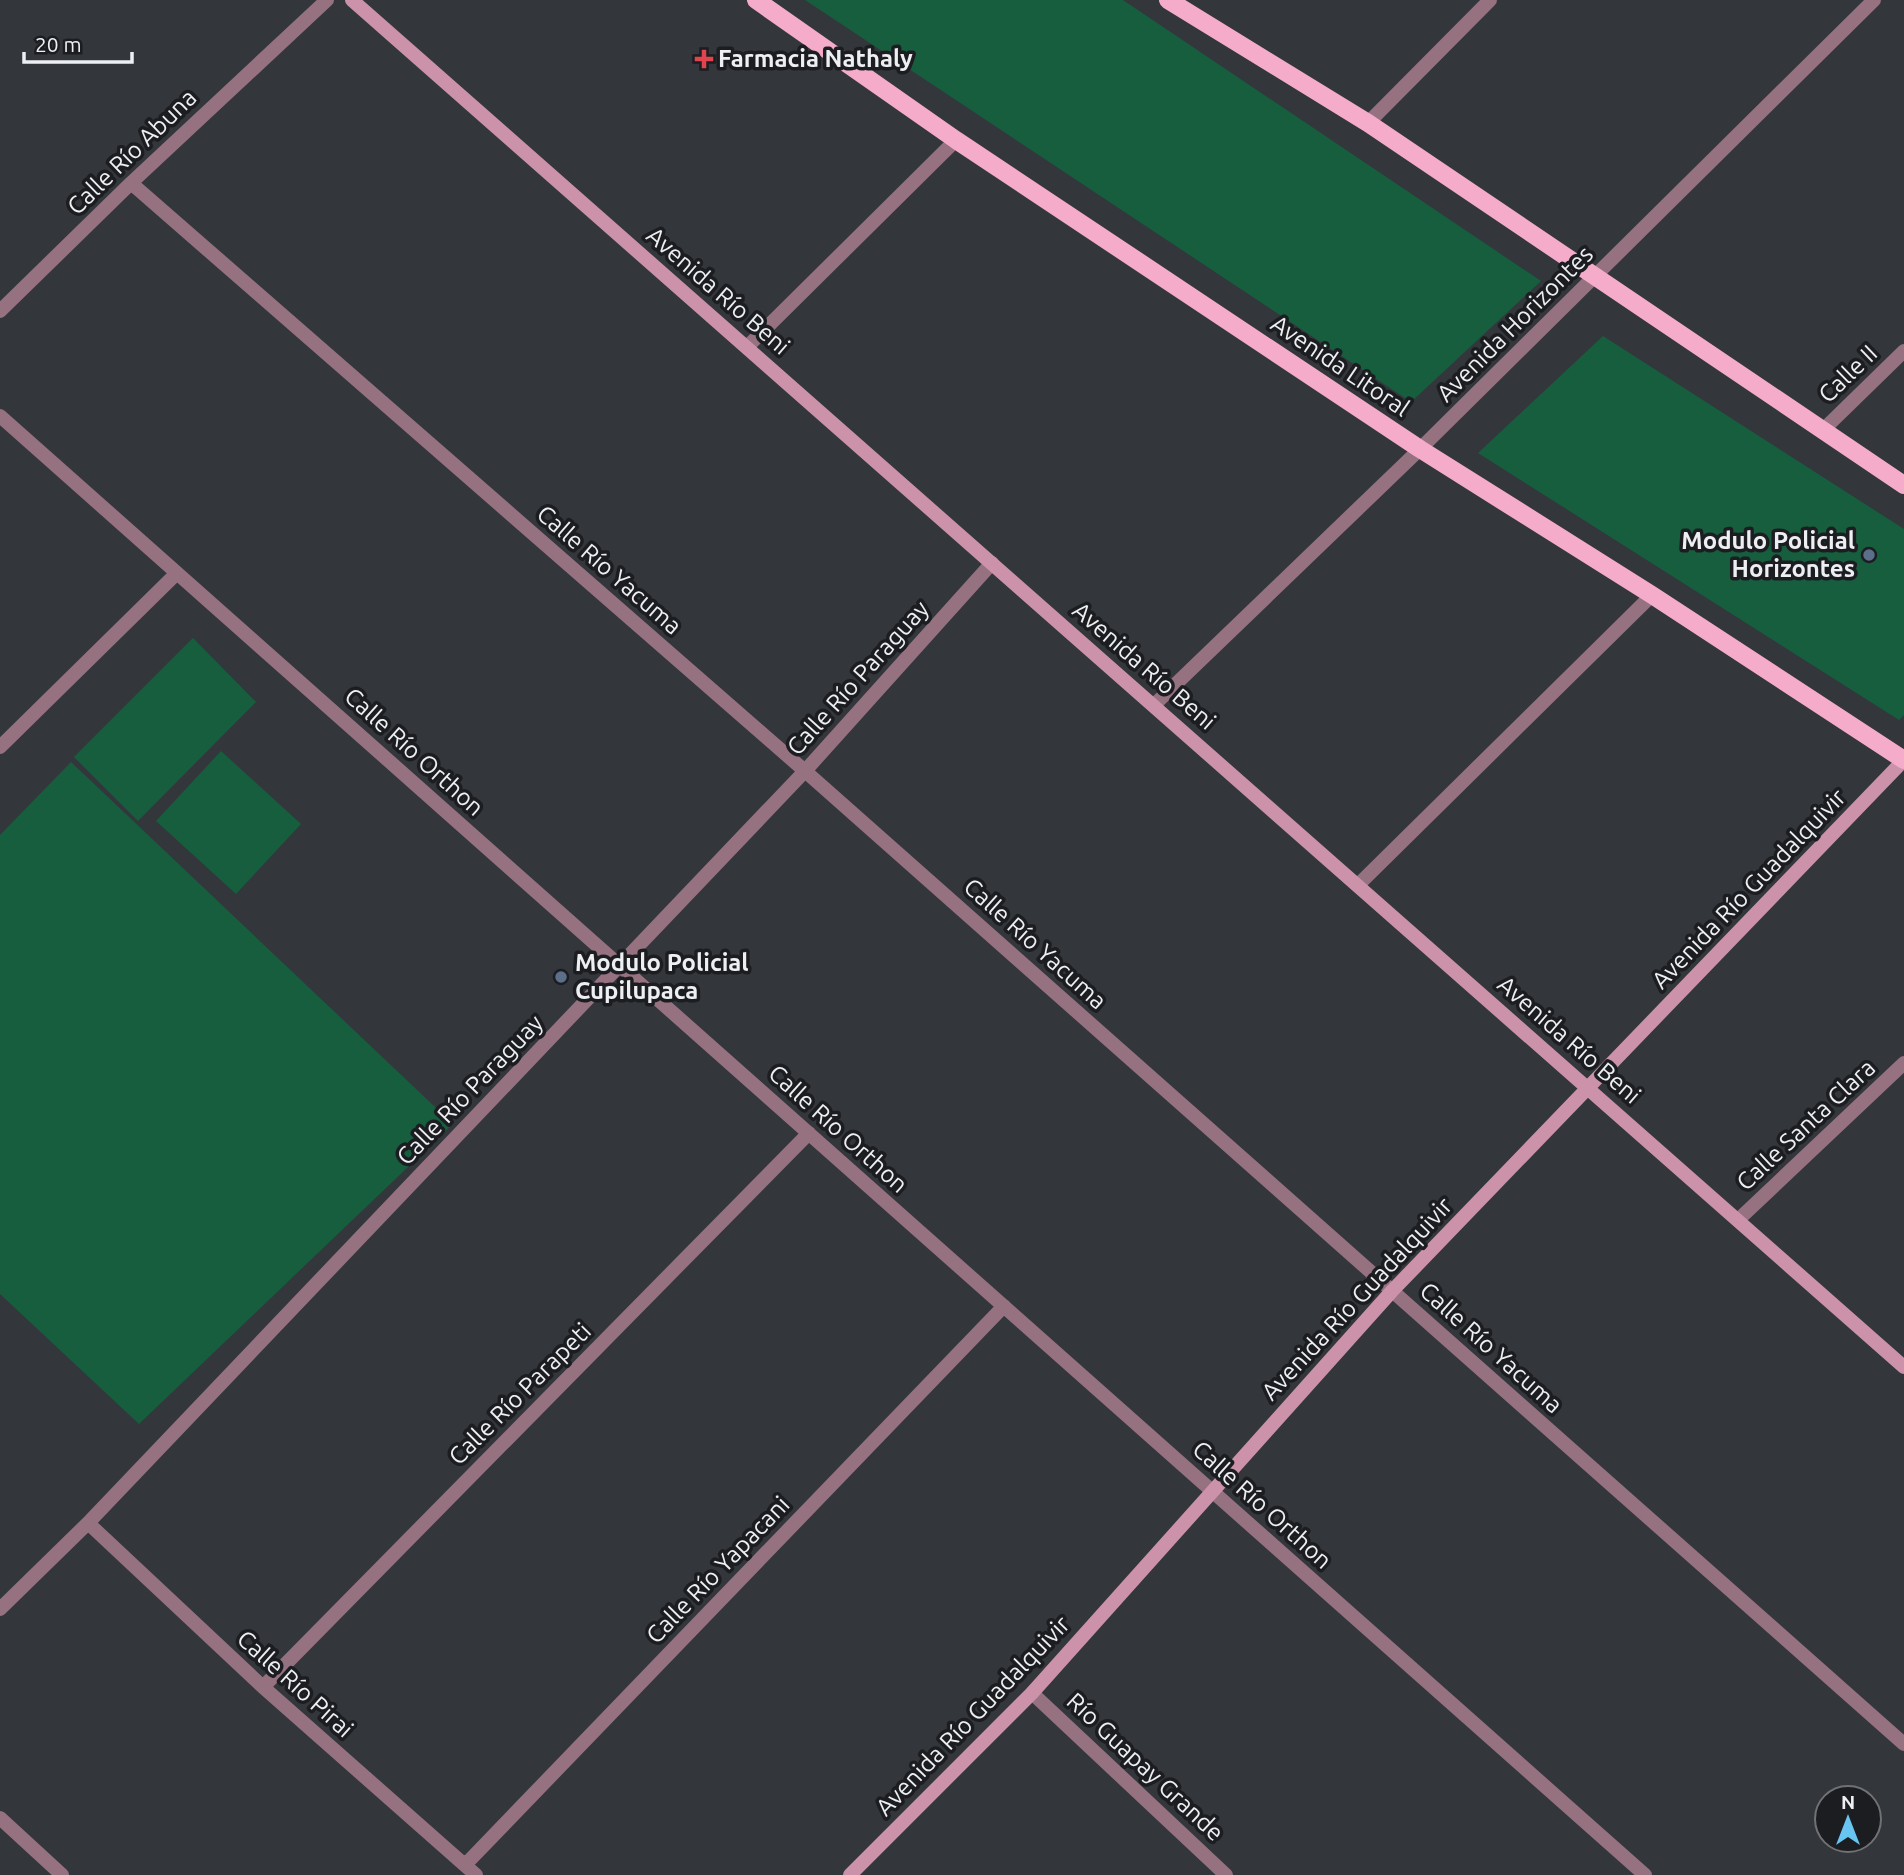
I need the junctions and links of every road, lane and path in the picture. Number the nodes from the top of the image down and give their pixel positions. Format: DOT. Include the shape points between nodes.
graph roads {
  1 [pos="327,0"];
  2 [pos="352,0"];
  3 [pos="756,0"];
  4 [pos="1168,0"];
  5 [pos="1490,0"];
  6 [pos="1874,0"];
  7 [pos="1368,123"];
  8 [pos="956,140"];
  9 [pos="131,183"];
  10 [pos="1594,278"];
  11 [pos="0,311"];
  12 [pos="747,347"];
  13 [pos="1904,351"];
  14 [pos="0,416"];
  15 [pos="1824,430"];
  16 [pos="1420,449"];
  17 [pos="1904,485"];
  18 [pos="992,563"];
  19 [pos="177,573"];
  20 [pos="1652,595"];
  21 [pos="1154,705"];
  22 [pos="0,747"];
  23 [pos="1904,760"];
  24 [pos="805,771"];
  25 [pos="1358,885"];
  26 [pos="620,966"];
  27 [pos="1904,1063"];
  28 [pos="1589,1088"];
  29 [pos="809,1133"];
  30 [pos="1738,1220"];
  31 [pos="1392,1291"];
  32 [pos="1004,1307"];
  33 [pos="1904,1367"];
  34 [pos="1212,1490"];
  35 [pos="88,1522"];
  36 [pos="0,1609"];
  37 [pos="263,1687"];
  38 [pos="1032,1693"];
  39 [pos="1904,1744"];
  40 [pos="0,1818"];
  41 [pos="471,1870"];
  42 [pos="62,1875"];
  43 [pos="850,1875"];
  44 [pos="1226,1875"];
  45 [pos="1645,1875"];
  1 -- 9 [label="street, Calle Río Abuna"];
  2 -- 12 [label="street, Avenida Río Beni"];
  3 -- 8 [label="main road, Avenida Litoral"];
  4 -- 7 [label="main road"];
  5 -- 7 [label="street"];
  6 -- 10 [label="street, Avenida Horizontes"];
  7 -- 10 [label="main road"];
  8 -- 12 [label="street"];
  8 -- 16 [label="main road, Avenida Litoral"];
  9 -- 11 [label="street, Calle Río Abuna"];
  9 -- 24 [label="street, Calle Río Yacuma"];
  10 -- 15 [label="main road"];
  10 -- 16 [label="street, Avenida Horizontes"];
  12 -- 18 [label="street, Avenida Río Beni"];
  13 -- 15 [label="street, Calle II"];
  14 -- 19 [label="street, Calle Río Orthon"];
  15 -- 17 [label="main road"];
  16 -- 20 [label="main road, Avenida Litoral"];
  16 -- 21 [label="street, Avenida Horizontes"];
  18 -- 21 [label="street, Avenida Río Beni"];
  18 -- 24 [label="street, Calle Río Paraguay"];
  19 -- 22 [label="street"];
  19 -- 26 [label="street, Calle Río Orthon"];
  20 -- 23 [label="main road, Avenida Litoral"];
  20 -- 25 [label="street"];
  21 -- 25 [label="street, Avenida Río Beni"];
  23 -- 28 [label="street, Avenida Río Guadalquivir"];
  24 -- 26 [label="street, Calle Río Paraguay"];
  24 -- 31 [label="street, Calle Río Yacuma"];
  25 -- 28 [label="street, Avenida Río Beni"];
  26 -- 29 [label="street, Calle Río Orthon"];
  26 -- 35 [label="street, Calle Río Paraguay"];
  27 -- 30 [label="street, Calle Santa Clara"];
  28 -- 30 [label="street, Avenida Río Beni"];
  28 -- 31 [label="street, Avenida Río Guadalquivir"];
  29 -- 32 [label="street, Calle Río Orthon"];
  29 -- 37 [label="street, Calle Río Parapeti"];
  30 -- 33 [label="street, Avenida Río Beni"];
  31 -- 34 [label="street, Avenida Río Guadalquivir"];
  31 -- 39 [label="street, Calle Río Yacuma"];
  32 -- 34 [label="street, Calle Río Orthon"];
  32 -- 41 [label="street, Calle Río Yapacani"];
  34 -- 38 [label="street, Avenida Río Guadalquivir"];
  34 -- 45 [label="street, Calle Río Orthon"];
  35 -- 36 [label="street, Calle Río Paraguay"];
  35 -- 37 [label="street, Calle Río Pirai"];
  37 -- 41 [label="street, Calle Río Pirai"];
  38 -- 43 [label="street, Avenida Río Guadalquivir"];
  38 -- 44 [label="street, Río Guapay Grande"];
  40 -- 42 [label="street"];
}
